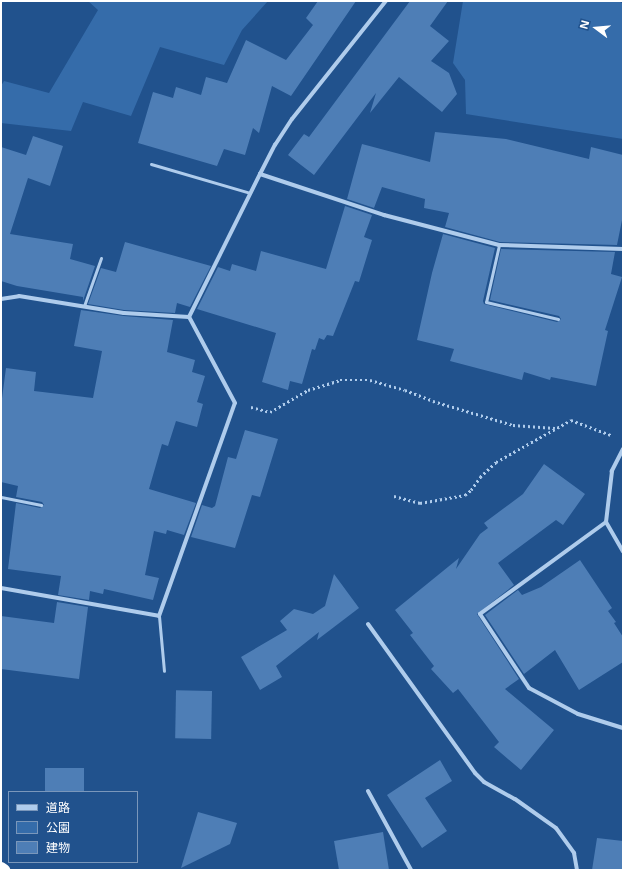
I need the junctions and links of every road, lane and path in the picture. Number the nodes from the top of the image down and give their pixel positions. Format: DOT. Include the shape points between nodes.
graph roads {
  1 [pos="386,1"];
  2 [pos="151,164"];
  3 [pos="260,174"];
  4 [pos="250,193"];
  5 [pos="498,245"];
  6 [pos="623,249"];
  7 [pos="101,258"];
  8 [pos="1,299"];
  9 [pos="84,306"];
  10 [pos="189,317"];
  11 [pos="558,319"];
  12 [pos="235,403"];
  13 [pos="555,428"];
  14 [pos="616,437"];
  15 [pos="623,450"];
  16 [pos="394,496"];
  17 [pos="1,497"];
  18 [pos="41,505"];
  19 [pos="606,522"];
  20 [pos="623,551"];
  21 [pos="1,588"];
  22 [pos="159,616"];
  23 [pos="368,624"];
  24 [pos="164,671"];
  25 [pos="623,728"];
  26 [pos="368,791"];
  27 [pos="1,868"];
  28 [pos="4,870"];
  29 [pos="411,870"];
  30 [pos="577,870"];
  1 -- 3 [label="street" via="292,119"];
  2 -- 4 [label="lane"];
  3 -- 4 [label="street"];
  3 -- 5 [label="street" via="384,215"];
  4 -- 10 [label="street"];
  5 -- 6 [label="street"];
  5 -- 11 [label="lane" via="486,302"];
  7 -- 9 [label="lane"];
  8 -- 9 [label="street" via="19,296"];
  9 -- 10 [label="street" via="124,313"];
  10 -- 12 [label="street"];
  12 -- 13 [label="path" via="270,412 308,390 340,380 370,380 513,425"];
  12 -- 22 [label="street"];
  13 -- 14 [label="path" via="571,420"];
  13 -- 16 [label="path" via="496,462 465,495 420,503"];
  15 -- 19 [label="street" via="612,471"];
  17 -- 18 [label="lane"];
  19 -- 20 [label="street"];
  19 -- 25 [label="street" via="480,614 529,688 578,714"];
  21 -- 22 [label="street"];
  22 -- 24 [label="lane"];
  23 -- 30 [label="street" via="475,773 484,782 515,799 556,828 574,853"];
  26 -- 29 [label="street"];
  27 -- 28 [label="highway"];
}
